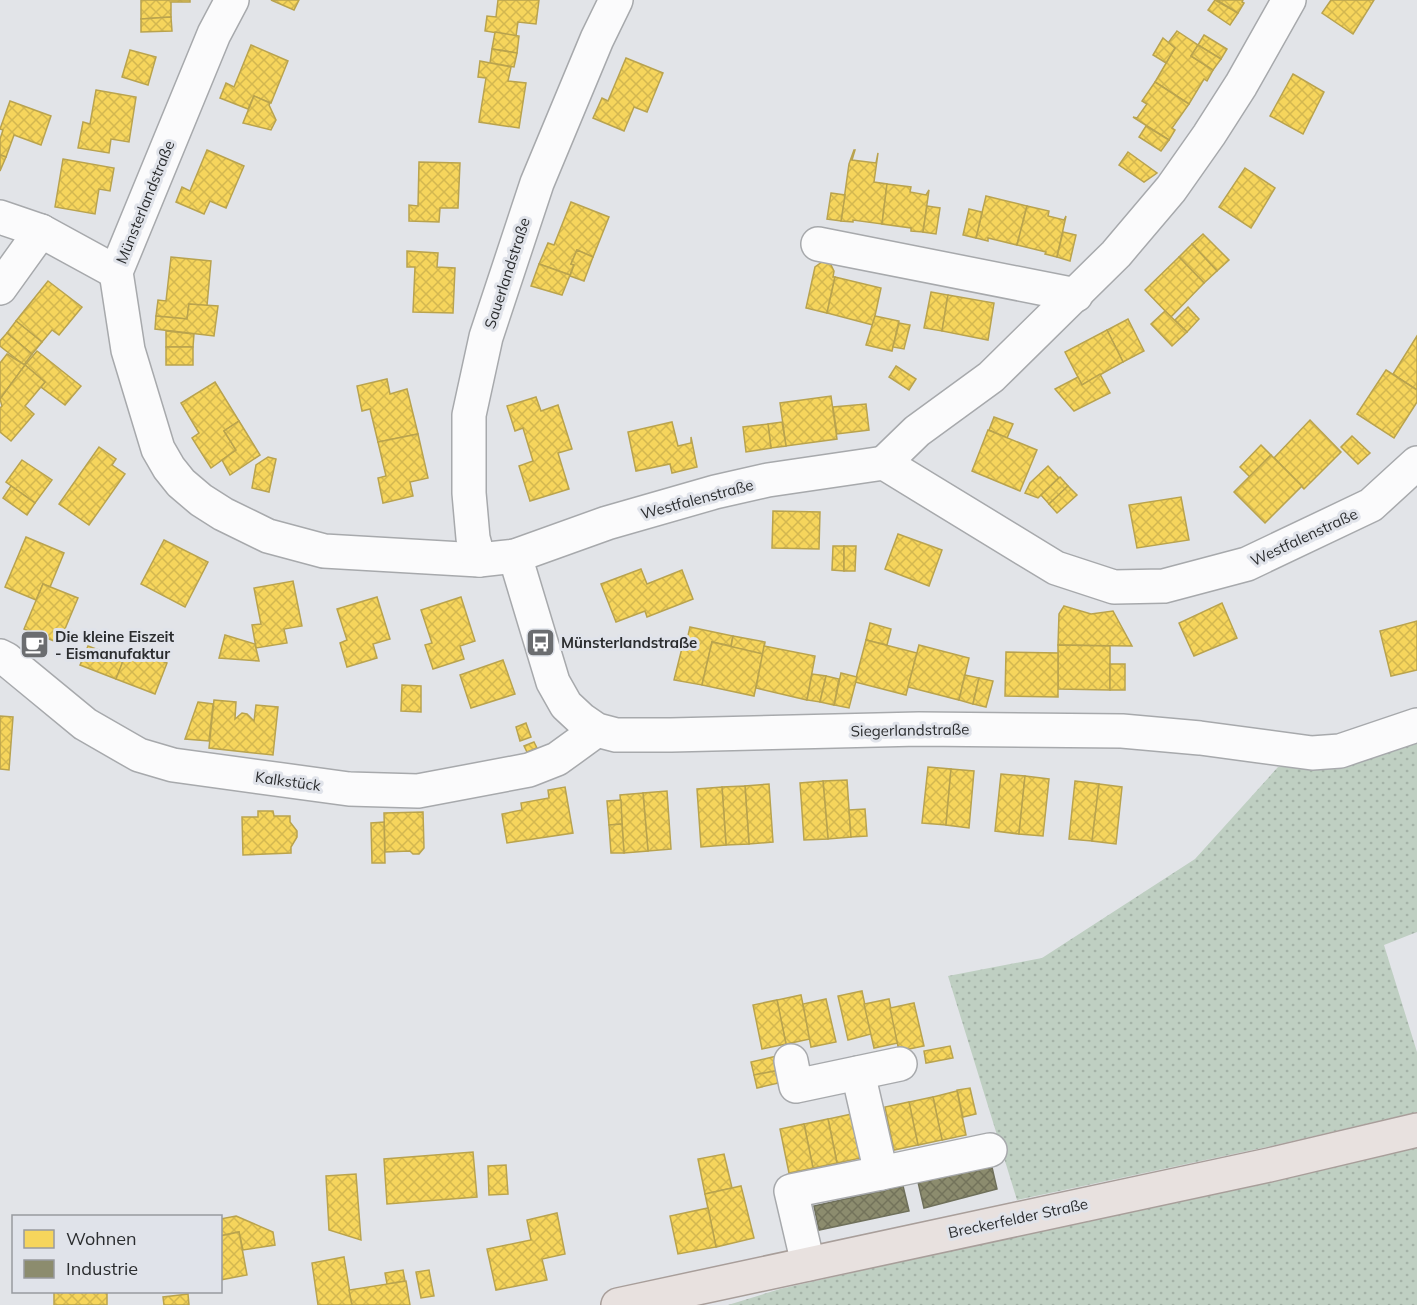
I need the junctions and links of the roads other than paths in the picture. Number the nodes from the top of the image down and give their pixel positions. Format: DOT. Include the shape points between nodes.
graph roads {
  1 [pos="232,0"];
  2 [pos="616,0"];
  3 [pos="1289,0"];
  4 [pos="0,217"];
  5 [pos="41,231"];
  6 [pos="818,244"];
  7 [pos="116,272"];
  8 [pos="0,288"];
  9 [pos="1076,295"];
  10 [pos="884,463"];
  11 [pos="1417,463"];
  12 [pos="515,555"];
  13 [pos="479,560"];
  14 [pos="3,657"];
  15 [pos="1417,725"];
  16 [pos="597,730"];
  17 [pos="791,1061"];
  18 [pos="900,1064"];
  19 [pos="858,1073"];
  20 [pos="1417,1130"];
  21 [pos="990,1150"];
  22 [pos="881,1173"];
  23 [pos="808,1264"];
  24 [pos="702,1296"];
  25 [pos="618,1305"];
  1 -- 7 [label="street, Münsterlandstraße" via="214,34"];
  2 -- 13 [label="street, Sauerlandstraße" via="537,183 486,337 469,415 469,494"];
  3 -- 9 [label="street" via="1241,85 1171,189"];
  4 -- 5 [label="street"];
  5 -- 7 [label="street"];
  5 -- 8 [label="street"];
  6 -- 9 [label="street"];
  7 -- 13 [label="street, Münsterlandstraße" via="128,350 158,449 181,483 201,500 268,536 324,551"];
  9 -- 10 [label="street" via="991,376 917,431"];
  10 -- 11 [label="street, Westfalenstraße" via="1056,568 1114,587 1164,586 1248,564 1371,505"];
  10 -- 12 [label="street, Westfalenstraße" via="715,492"];
  12 -- 13 [label="street, Münsterlandstraße"];
  12 -- 16 [label="street, Siegerlandstraße" via="553,682 566,705"];
  14 -- 16 [label="street, Kalkstück" via="85,724 140,755 173,765 349,789 418,790 529,770 556,759"];
  15 -- 16 [label="street, Siegerlandstraße" via="1340,751 1312,753 1122,731 920,729 616,735"];
  17 -- 19 [label="street" via="796,1086"];
  18 -- 19 [label="street"];
  19 -- 22 [label="street"];
  20 -- 23 [label="main road, Breckerfelder Straße"];
  21 -- 22 [label="street"];
  22 -- 23 [label="street" via="791,1191"];
  23 -- 24 [label="main road, Breckerfelder Straße"];
  24 -- 25 [label="main road, Breckerfelder Straße"];
}
